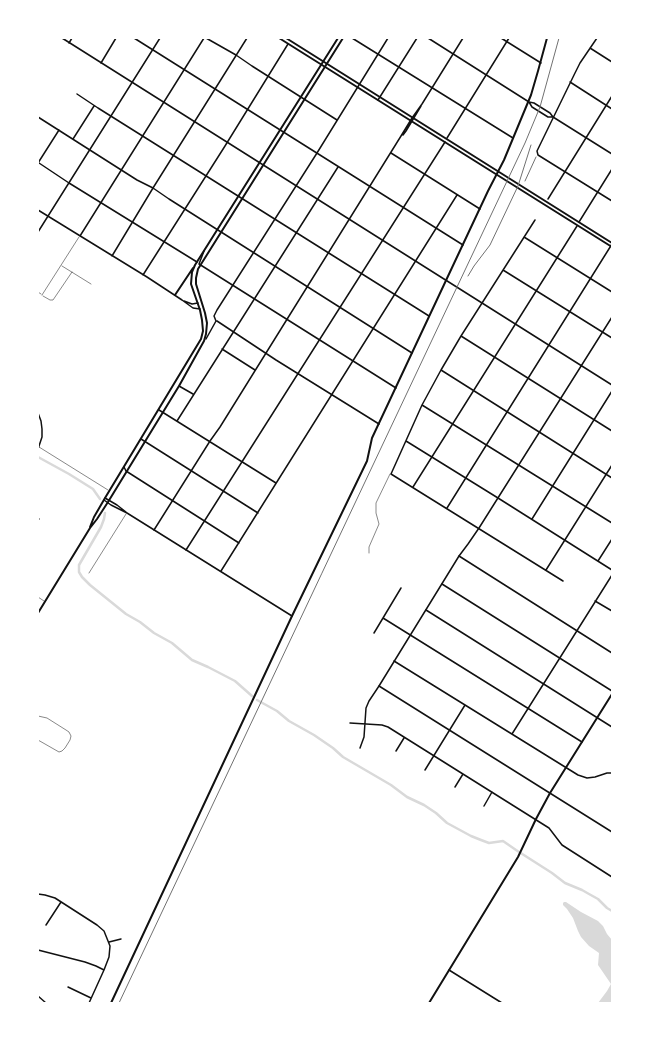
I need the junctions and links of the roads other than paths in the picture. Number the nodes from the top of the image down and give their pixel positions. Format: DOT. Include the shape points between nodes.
graph roads {
  1 [pos="62,38"];
  2 [pos="72,38"];
  3 [pos="116,38"];
  4 [pos="134,38"];
  5 [pos="160,38"];
  6 [pos="205,38"];
  7 [pos="247,38"];
  8 [pos="279,38"];
  9 [pos="286,38"];
  10 [pos="338,38"];
  11 [pos="343,38"];
  12 [pos="352,38"];
  13 [pos="388,38"];
  14 [pos="417,38"];
  15 [pos="428,38"];
  16 [pos="463,38"];
  17 [pos="501,38"];
  18 [pos="509,38"];
  19 [pos="547,38"];
  20 [pos="597,38"];
  21 [pos="291,39"];
  22 [pos="69,42"];
  23 [pos="507,42"];
  24 [pos="288,44"];
  25 [pos="590,48"];
  26 [pos="152,50"];
  27 [pos="378,54"];
  28 [pos="453,54"];
  29 [pos="236,55"];
  30 [pos="323,61"];
  31 [pos="612,62"];
  32 [pos="101,63"];
  33 [pos="541,63"];
  34 [pos="321,64"];
  35 [pos="327,64"];
  36 [pos="325,67"];
  37 [pos="399,67"];
  38 [pos="184,70"];
  39 [pos="486,75"];
  40 [pos="268,77"];
  41 [pos="570,82"];
  42 [pos="132,83"];
  43 [pos="360,84"];
  44 [pos="358,87"];
  45 [pos="432,88"];
  46 [pos="215,89"];
  47 [pos="77,94"];
  48 [pos="612,96"];
  49 [pos="300,97"];
  50 [pos="380,97"];
  51 [pos="304,100"];
  52 [pos="378,100"];
  53 [pos="164,102"];
  54 [pos="528,102"];
  55 [pos="606,105"];
  56 [pos="94,106"];
  57 [pos="612,108"];
  58 [pos="465,109"];
  59 [pos="248,110"];
  60 [pos="111,116"];
  61 [pos="38,117"];
  62 [pos="553,117"];
  63 [pos="337,120"];
  64 [pos="412,120"];
  65 [pos="195,122"];
  66 [pos="59,130"];
  67 [pos="280,130"];
  68 [pos="284,133"];
  69 [pos="143,136"];
  70 [pos="513,138"];
  71 [pos="586,138"];
  72 [pos="73,139"];
  73 [pos="445,140"];
  74 [pos="227,142"];
  75 [pos="452,145"];
  76 [pos="90,150"];
  77 [pos="391,153"];
  78 [pos="317,154"];
  79 [pos="612,154"];
  80 [pos="173,155"];
  81 [pos="259,162"];
  82 [pos="38,163"];
  83 [pos="263,165"];
  84 [pos="338,167"];
  85 [pos="612,169"];
  86 [pos="121,170"];
  87 [pos="565,172"];
  88 [pos="424,174"];
  89 [pos="206,176"];
  90 [pos="69,183"];
  91 [pos="296,186"];
  92 [pos="370,187"];
  93 [pos="153,188"];
  94 [pos="598,192"];
  95 [pos="457,195"];
  96 [pos="238,196"];
  97 [pos="242,199"];
  98 [pos="317,199"];
  99 [pos="548,199"];
  100 [pos="612,201"];
  101 [pos="101,203"];
  102 [pos="403,207"];
  103 [pos="184,209"];
  104 [pos="480,209"];
  105 [pos="38,210"];
  106 [pos="48,216"];
  107 [pos="275,219"];
  108 [pos="350,219"];
  109 [pos="535,220"];
  110 [pos="132,222"];
  111 [pos="578,224"];
  112 [pos="436,229"];
  113 [pos="217,230"];
  114 [pos="38,232"];
  115 [pos="221,232"];
  116 [pos="296,232"];
  117 [pos="80,236"];
  118 [pos="524,237"];
  119 [pos="382,240"];
  120 [pos="164,242"];
  121 [pos="612,245"];
  122 [pos="463,246"];
  123 [pos="205,249"];
  124 [pos="254,253"];
  125 [pos="329,253"];
  126 [pos="112,256"];
  127 [pos="110,258"];
  128 [pos="557,258"];
  129 [pos="416,261"];
  130 [pos="197,262"];
  131 [pos="61,265"];
  132 [pos="195,265"];
  133 [pos="201,265"];
  134 [pos="275,266"];
  135 [pos="503,270"];
  136 [pos="72,272"];
  137 [pos="361,273"];
  138 [pos="143,275"];
  139 [pos="590,279"];
  140 [pos="447,280"];
  141 [pos="91,284"];
  142 [pos="233,285"];
  143 [pos="308,287"];
  144 [pos="536,291"];
  145 [pos="38,292"];
  146 [pos="612,292"];
  147 [pos="395,294"];
  148 [pos="42,295"];
  149 [pos="175,295"];
  150 [pos="254,298"];
  151 [pos="182,300"];
  152 [pos="198,303"];
  153 [pos="482,303"];
  154 [pos="340,307"];
  155 [pos="200,309"];
  156 [pos="204,309"];
  157 [pos="570,312"];
  158 [pos="430,316"];
  159 [pos="612,317"];
  160 [pos="287,319"];
  161 [pos="216,321"];
  162 [pos="516,324"];
  163 [pos="374,328"];
  164 [pos="233,332"];
  165 [pos="602,332"];
  166 [pos="461,336"];
  167 [pos="612,338"];
  168 [pos="320,340"];
  169 [pos="204,341"];
  170 [pos="549,345"];
  171 [pos="222,349"];
  172 [pos="266,353"];
  173 [pos="412,353"];
  174 [pos="494,357"];
  175 [pos="353,361"];
  176 [pos="582,365"];
  177 [pos="255,370"];
  178 [pos="441,370"];
  179 [pos="298,373"];
  180 [pos="528,378"];
  181 [pos="612,384"];
  182 [pos="179,386"];
  183 [pos="396,388"];
  184 [pos="474,391"];
  185 [pos="612,391"];
  186 [pos="193,394"];
  187 [pos="332,394"];
  188 [pos="560,399"];
  189 [pos="422,405"];
  190 [pos="159,409"];
  191 [pos="162,412"];
  192 [pos="507,412"];
  193 [pos="38,413"];
  194 [pos="594,420"];
  195 [pos="177,421"];
  196 [pos="379,424"];
  197 [pos="453,424"];
  198 [pos="612,431"];
  199 [pos="539,432"];
  200 [pos="141,439"];
  201 [pos="210,441"];
  202 [pos="406,441"];
  203 [pos="144,442"];
  204 [pos="486,445"];
  205 [pos="38,448"];
  206 [pos="573,453"];
  207 [pos="432,457"];
  208 [pos="242,462"];
  209 [pos="519,465"];
  210 [pos="612,465"];
  211 [pos="124,467"];
  212 [pos="191,470"];
  213 [pos="126,471"];
  214 [pos="391,474"];
  215 [pos="606,474"];
  216 [pos="466,478"];
  217 [pos="612,478"];
  218 [pos="276,483"];
  219 [pos="552,486"];
  220 [pos="413,487"];
  221 [pos="109,491"];
  222 [pos="224,491"];
  223 [pos="498,498"];
  224 [pos="105,499"];
  225 [pos="108,501"];
  226 [pos="173,501"];
  227 [pos="586,507"];
  228 [pos="447,508"];
  229 [pos="127,513"];
  230 [pos="258,513"];
  231 [pos="532,519"];
  232 [pos="205,522"];
  233 [pos="612,524"];
  234 [pos="90,528"];
  235 [pos="479,528"];
  236 [pos="154,530"];
  237 [pos="612,539"];
  238 [pos="565,540"];
  239 [pos="239,543"];
  240 [pos="186,550"];
  241 [pos="369,553"];
  242 [pos="459,556"];
  243 [pos="598,561"];
  244 [pos="546,570"];
  245 [pos="612,570"];
  246 [pos="220,572"];
  247 [pos="89,573"];
  248 [pos="612,575"];
  249 [pos="563,581"];
  250 [pos="442,584"];
  251 [pos="401,588"];
  252 [pos="38,597"];
  253 [pos="595,601"];
  254 [pos="45,602"];
  255 [pos="426,610"];
  256 [pos="612,611"];
  257 [pos="38,614"];
  258 [pos="292,616"];
  259 [pos="383,618"];
  260 [pos="577,631"];
  261 [pos="374,633"];
  262 [pos="410,635"];
  263 [pos="612,653"];
  264 [pos="560,658"];
  265 [pos="394,661"];
  266 [pos="543,683"];
  267 [pos="379,686"];
  268 [pos="612,692"];
  269 [pos="465,705"];
  270 [pos="528,709"];
  271 [pos="38,716"];
  272 [pos="597,717"];
  273 [pos="350,723"];
  274 [pos="365,723"];
  275 [pos="612,726"];
  276 [pos="449,730"];
  277 [pos="512,734"];
  278 [pos="404,738"];
  279 [pos="38,740"];
  280 [pos="582,742"];
  281 [pos="360,748"];
  282 [pos="396,751"];
  283 [pos="434,756"];
  284 [pos="566,768"];
  285 [pos="425,770"];
  286 [pos="612,773"];
  287 [pos="464,774"];
  288 [pos="455,788"];
  289 [pos="492,792"];
  290 [pos="550,793"];
  291 [pos="484,806"];
  292 [pos="536,819"];
  293 [pos="612,832"];
  294 [pos="612,877"];
  295 [pos="38,894"];
  296 [pos="61,902"];
  297 [pos="46,925"];
  298 [pos="121,939"];
  299 [pos="108,942"];
  300 [pos="38,950"];
  301 [pos="104,970"];
  302 [pos="449,970"];
  303 [pos="68,987"];
  304 [pos="38,996"];
  305 [pos="91,998"];
  306 [pos="46,1003"];
  307 [pos="89,1003"];
  308 [pos="111,1003"];
  309 [pos="429,1003"];
  310 [pos="502,1003"];
  1 -- 22 [label="street"];
  2 -- 22 [label="street"];
  3 -- 32 [label="street"];
  4 -- 26 [label="street"];
  5 -- 26 [label="street"];
  6 -- 29 [label="street"];
  6 -- 38 [label="street"];
  7 -- 29 [label="street"];
  8 -- 24 [label="main road"];
  9 -- 21 [label="main road"];
  10 -- 30 [label="main road"];
  11 -- 35 [label="main road"];
  12 -- 27 [label="street"];
  13 -- 27 [label="street"];
  14 -- 37 [label="street"];
  15 -- 28 [label="street"];
  16 -- 28 [label="street"];
  17 -- 23 [label="street"];
  18 -- 23 [label="street"];
  19 -- 33 [label="main road"];
  20 -- 25 [label="street"];
  21 -- 30 [label="main road"];
  22 -- 32 [label="street"];
  23 -- 33 [label="street"];
  23 -- 39 [label="street"];
  24 -- 34 [label="main road"];
  24 -- 40 [label="street"];
  25 -- 31 [label="street"];
  25 -- 41 [label="street"];
  26 -- 38 [label="street"];
  26 -- 42 [label="street"];
  27 -- 37 [label="street"];
  27 -- 43 [label="street"];
  28 -- 39 [label="street"];
  28 -- 45 [label="street"];
  29 -- 40 [label="street"];
  29 -- 46 [label="street"];
  30 -- 34 [label="main road"];
  30 -- 35 [label="main road"];
  32 -- 42 [label="street"];
  33 -- 54 [label="main road"];
  34 -- 36 [label="main road"];
  34 -- 49 [label="main road"];
  35 -- 36 [label="main road"];
  35 -- 43 [label="main road"];
  36 -- 44 [label="main road"];
  36 -- 51 [label="main road"];
  37 -- 45 [label="street"];
  37 -- 50 [label="street"];
  38 -- 46 [label="street"];
  38 -- 53 [label="street"];
  39 -- 54 [label="street"];
  39 -- 58 [label="street"];
  40 -- 49 [label="street"];
  40 -- 59 [label="street"];
  41 -- 55 [label="street"];
  41 -- 62 [label="street"];
  42 -- 53 [label="street"];
  42 -- 60 [label="street"];
  43 -- 44 [label="street"];
  43 -- 50 [label="main road"];
  44 -- 52 [label="main road"];
  44 -- 63 [label="street"];
  45 -- 58 [label="street"];
  45 -- 64 [label="street"];
  46 -- 59 [label="street"];
  46 -- 65 [label="street"];
  47 -- 56 [label="street"];
  48 -- 55 [label="street"];
  49 -- 51 [label="street"];
  49 -- 67 [label="main road"];
  50 -- 52 [label="street"];
  50 -- 64 [label="main road"];
  51 -- 63 [label="street"];
  51 -- 68 [label="main road"];
  52 -- 64 [label="main road"];
  53 -- 65 [label="street"];
  53 -- 69 [label="street"];
  54 -- 62 [label="street" via="534,103"];
  54 -- 62 [label="street" via="548,117"];
  54 -- 70 [label="main road"];
  55 -- 57 [label="street"];
  55 -- 71 [label="street"];
  56 -- 60 [label="street"];
  56 -- 72 [label="street"];
  58 -- 70 [label="street"];
  58 -- 73 [label="street"];
  59 -- 67 [label="street"];
  59 -- 74 [label="street"];
  60 -- 69 [label="street"];
  60 -- 76 [label="street"];
  61 -- 66 [label="street"];
  62 -- 71 [label="street"];
  62 -- 87 [label="street" via="537,151 538,155"];
  63 -- 78 [label="street"];
  64 -- 73 [label="main road"];
  64 -- 77 [label="street"];
  65 -- 74 [label="street"];
  65 -- 80 [label="street"];
  66 -- 72 [label="street"];
  66 -- 82 [label="street"];
  67 -- 68 [label="street"];
  67 -- 81 [label="main road"];
  68 -- 78 [label="street"];
  68 -- 83 [label="main road"];
  69 -- 80 [label="street"];
  69 -- 86 [label="street"];
  70 -- 104 [label="main road"];
  71 -- 79 [label="street"];
  71 -- 87 [label="street"];
  72 -- 76 [label="street"];
  73 -- 75 [label="main road"];
  73 -- 88 [label="street"];
  74 -- 81 [label="street"];
  74 -- 89 [label="street"];
  75 -- 111 [label="main road"];
  75 -- 111 [label="main road"];
  76 -- 86 [label="street"];
  76 -- 90 [label="street"];
  77 -- 88 [label="street"];
  77 -- 92 [label="street"];
  78 -- 84 [label="street"];
  78 -- 91 [label="street"];
  80 -- 89 [label="street"];
  80 -- 93 [label="street"];
  81 -- 83 [label="street"];
  81 -- 96 [label="main road"];
  82 -- 90 [label="street"];
  83 -- 91 [label="street"];
  83 -- 97 [label="main road"];
  84 -- 92 [label="street"];
  84 -- 98 [label="street"];
  85 -- 94 [label="street"];
  86 -- 93 [label="street"];
  86 -- 101 [label="street"];
  87 -- 94 [label="street"];
  87 -- 99 [label="street"];
  88 -- 95 [label="street"];
  88 -- 102 [label="street"];
  89 -- 96 [label="street"];
  89 -- 103 [label="street"];
  90 -- 101 [label="street"];
  90 -- 106 [label="street"];
  91 -- 98 [label="street"];
  91 -- 107 [label="street"];
  92 -- 102 [label="street"];
  92 -- 108 [label="street"];
  93 -- 103 [label="street"];
  93 -- 110 [label="street"];
  94 -- 100 [label="street"];
  94 -- 111 [label="street"];
  95 -- 104 [label="street"];
  95 -- 112 [label="street"];
  96 -- 97 [label="street"];
  96 -- 113 [label="main road"];
  97 -- 107 [label="street"];
  97 -- 115 [label="main road"];
  98 -- 108 [label="street"];
  98 -- 116 [label="street"];
  101 -- 110 [label="street"];
  101 -- 117 [label="street"];
  102 -- 112 [label="street"];
  102 -- 119 [label="street"];
  103 -- 113 [label="street"];
  103 -- 120 [label="street"];
  104 -- 122 [label="main road"];
  105 -- 106 [label="street"];
  106 -- 114 [label="street"];
  106 -- 117 [label="street"];
  107 -- 116 [label="street"];
  107 -- 124 [label="street"];
  108 -- 119 [label="street"];
  108 -- 125 [label="street"];
  109 -- 118 [label="street"];
  110 -- 120 [label="street"];
  110 -- 126 [label="street"];
  111 -- 121 [label="main road"];
  111 -- 128 [label="street"];
  112 -- 122 [label="street"];
  112 -- 129 [label="street"];
  113 -- 115 [label="street"];
  113 -- 123 [label="main road"];
  115 -- 124 [label="street"];
  115 -- 133 [label="main road"];
  116 -- 125 [label="street"];
  116 -- 134 [label="street"];
  117 -- 126 [label="street"];
  117 -- 131 [label="lane"];
  118 -- 128 [label="street"];
  118 -- 135 [label="street"];
  119 -- 129 [label="street"];
  119 -- 137 [label="street"];
  120 -- 130 [label="street"];
  120 -- 138 [label="street"];
  121 -- 139 [label="street"];
  122 -- 140 [label="main road"];
  123 -- 130 [label="main road"];
  123 -- 133 [label="street" via="199,263"];
  124 -- 134 [label="street"];
  124 -- 142 [label="street"];
  125 -- 137 [label="street"];
  125 -- 143 [label="street"];
  126 -- 127 [label="lane"];
  126 -- 138 [label="street"];
  128 -- 139 [label="street"];
  128 -- 144 [label="street"];
  129 -- 140 [label="street"];
  129 -- 147 [label="street"];
  130 -- 132 [label="main road"];
  131 -- 136 [label="lane"];
  131 -- 148 [label="lane"];
  132 -- 149 [label="main road"];
  132 -- 152 [label="main road" via="191,284"];
  133 -- 142 [label="street"];
  133 -- 156 [label="main road" via="196,284"];
  134 -- 143 [label="street"];
  134 -- 150 [label="street"];
  135 -- 144 [label="street"];
  135 -- 153 [label="street"];
  136 -- 141 [label="lane"];
  136 -- 148 [label="lane" via="54,299"];
  137 -- 147 [label="street"];
  137 -- 154 [label="street"];
  138 -- 149 [label="street"];
  139 -- 146 [label="street"];
  139 -- 157 [label="street"];
  140 -- 153 [label="street"];
  140 -- 158 [label="main road"];
  142 -- 150 [label="street"];
  142 -- 161 [label="street" via="215,314"];
  143 -- 154 [label="street"];
  143 -- 160 [label="street"];
  144 -- 157 [label="street"];
  144 -- 162 [label="street"];
  145 -- 148 [label="lane"];
  147 -- 158 [label="street"];
  147 -- 163 [label="street"];
  149 -- 151 [label="street"];
  150 -- 160 [label="street"];
  150 -- 164 [label="street"];
  151 -- 152 [label="street" via="192,304"];
  151 -- 155 [label="street" via="193,308"];
  152 -- 155 [label="main road"];
  152 -- 156 [label="main road"];
  153 -- 162 [label="street"];
  153 -- 166 [label="street"];
  154 -- 163 [label="street"];
  154 -- 168 [label="street"];
  155 -- 190 [label="main road" via="203,327 201,339"];
  156 -- 169 [label="main road" via="207,324"];
  157 -- 165 [label="street"];
  157 -- 170 [label="street"];
  158 -- 173 [label="main road"];
  159 -- 165 [label="street"];
  160 -- 168 [label="street"];
  160 -- 172 [label="street"];
  161 -- 164 [label="street"];
  161 -- 169 [label="street"];
  162 -- 170 [label="street"];
  162 -- 174 [label="street"];
  163 -- 173 [label="street"];
  163 -- 175 [label="street"];
  164 -- 171 [label="street"];
  164 -- 172 [label="street"];
  165 -- 167 [label="street"];
  165 -- 176 [label="street"];
  166 -- 174 [label="street"];
  166 -- 178 [label="street"];
  168 -- 175 [label="street"];
  168 -- 179 [label="street"];
  169 -- 182 [label="main road"];
  170 -- 176 [label="street"];
  170 -- 180 [label="street"];
  171 -- 177 [label="street"];
  171 -- 186 [label="street"];
  172 -- 177 [label="street"];
  172 -- 179 [label="street"];
  173 -- 183 [label="main road"];
  174 -- 180 [label="street"];
  174 -- 184 [label="street"];
  175 -- 183 [label="street"];
  175 -- 187 [label="street"];
  176 -- 181 [label="street"];
  176 -- 188 [label="street"];
  177 -- 201 [label="street"];
  178 -- 184 [label="street"];
  178 -- 189 [label="street"];
  179 -- 187 [label="street"];
  179 -- 208 [label="street"];
  180 -- 188 [label="street"];
  180 -- 192 [label="street"];
  182 -- 186 [label="street"];
  182 -- 191 [label="main road"];
  183 -- 196 [label="main road"];
  184 -- 192 [label="street"];
  184 -- 197 [label="street"];
  185 -- 194 [label="street"];
  186 -- 195 [label="street"];
  187 -- 196 [label="street"];
  187 -- 218 [label="street"];
  188 -- 194 [label="street"];
  188 -- 199 [label="street"];
  189 -- 197 [label="street"];
  189 -- 202 [label="street"];
  190 -- 191 [label="street"];
  190 -- 200 [label="main road"];
  191 -- 195 [label="street"];
  191 -- 203 [label="main road"];
  192 -- 199 [label="street"];
  192 -- 204 [label="street"];
  193 -- 205 [label="street" via="42,437"];
  194 -- 198 [label="street"];
  194 -- 206 [label="street"];
  195 -- 201 [label="street"];
  196 -- 258 [label="main road" via="371,441 368,459"];
  197 -- 204 [label="street"];
  197 -- 207 [label="street"];
  199 -- 206 [label="street"];
  199 -- 209 [label="street"];
  200 -- 203 [label="street"];
  200 -- 211 [label="main road"];
  201 -- 208 [label="street"];
  201 -- 212 [label="street"];
  202 -- 207 [label="street"];
  202 -- 214 [label="street"];
  203 -- 212 [label="street"];
  203 -- 213 [label="main road"];
  204 -- 209 [label="street"];
  204 -- 216 [label="street"];
  205 -- 221 [label="lane"];
  206 -- 215 [label="street"];
  206 -- 219 [label="street"];
  207 -- 216 [label="street"];
  207 -- 220 [label="street"];
  208 -- 218 [label="street"];
  208 -- 222 [label="street"];
  209 -- 219 [label="street"];
  209 -- 223 [label="street"];
  210 -- 215 [label="street"];
  211 -- 213 [label="street"];
  211 -- 221 [label="main road"];
  212 -- 222 [label="street"];
  212 -- 226 [label="street"];
  213 -- 225 [label="main road"];
  213 -- 226 [label="street"];
  214 -- 220 [label="street"];
  214 -- 241 [label="lane" via="376,503 379,524"];
  215 -- 217 [label="street"];
  215 -- 227 [label="street"];
  216 -- 223 [label="street"];
  216 -- 228 [label="street"];
  218 -- 230 [label="street"];
  219 -- 227 [label="street"];
  219 -- 231 [label="street"];
  220 -- 228 [label="street"];
  221 -- 224 [label="main road"];
  222 -- 230 [label="street"];
  222 -- 232 [label="street"];
  223 -- 231 [label="street"];
  223 -- 235 [label="street"];
  224 -- 225 [label="street"];
  224 -- 234 [label="main road"];
  225 -- 229 [label="street" via="115,508"];
  225 -- 234 [label="main road"];
  226 -- 232 [label="street"];
  226 -- 236 [label="street"];
  227 -- 233 [label="street"];
  227 -- 238 [label="street"];
  228 -- 235 [label="street"];
  229 -- 236 [label="street"];
  229 -- 247 [label="lane"];
  230 -- 239 [label="street"];
  231 -- 238 [label="street"];
  232 -- 239 [label="street"];
  232 -- 240 [label="street"];
  234 -- 254 [label="main road"];
  235 -- 242 [label="street"];
  235 -- 244 [label="street"];
  236 -- 240 [label="street"];
  237 -- 243 [label="street"];
  238 -- 243 [label="street"];
  238 -- 244 [label="street"];
  239 -- 246 [label="street"];
  240 -- 246 [label="street"];
  242 -- 250 [label="street"];
  242 -- 260 [label="street"];
  243 -- 245 [label="street"];
  244 -- 249 [label="street"];
  246 -- 258 [label="street"];
  248 -- 253 [label="street"];
  250 -- 255 [label="street"];
  250 -- 264 [label="street"];
  251 -- 259 [label="street"];
  252 -- 254 [label="lane"];
  253 -- 256 [label="street"];
  253 -- 260 [label="street"];
  254 -- 257 [label="main road"];
  255 -- 262 [label="street"];
  255 -- 266 [label="street"];
  258 -- 308 [label="main road"];
  259 -- 261 [label="street"];
  259 -- 262 [label="street"];
  260 -- 263 [label="street"];
  260 -- 264 [label="street"];
  262 -- 265 [label="street"];
  262 -- 270 [label="street"];
  264 -- 266 [label="street"];
  264 -- 268 [label="street"];
  265 -- 267 [label="street"];
  265 -- 269 [label="street"];
  266 -- 270 [label="street"];
  266 -- 272 [label="street"];
  267 -- 274 [label="street" via="366,708"];
  267 -- 276 [label="street"];
  268 -- 272 [label="main road"];
  269 -- 276 [label="street"];
  269 -- 277 [label="street"];
  270 -- 277 [label="street"];
  270 -- 280 [label="street"];
  271 -- 279 [label="lane" via="66,730 71,736 65,748 59,752"];
  272 -- 275 [label="street"];
  272 -- 280 [label="main road"];
  273 -- 274 [label="street"];
  274 -- 278 [label="street" via="388,727"];
  274 -- 281 [label="street"];
  276 -- 283 [label="street"];
  276 -- 290 [label="street"];
  277 -- 284 [label="street"];
  278 -- 282 [label="street"];
  278 -- 283 [label="street"];
  280 -- 284 [label="main road"];
  283 -- 285 [label="street"];
  283 -- 287 [label="street"];
  284 -- 286 [label="street" via="587,778"];
  284 -- 290 [label="main road"];
  287 -- 288 [label="street"];
  287 -- 289 [label="street"];
  289 -- 291 [label="street"];
  289 -- 292 [label="street"];
  290 -- 292 [label="main road"];
  290 -- 293 [label="street"];
  292 -- 294 [label="street" via="549,828 562,845"];
  292 -- 302 [label="main road" via="523,849"];
  295 -- 296 [label="street"];
  296 -- 297 [label="street"];
  296 -- 299 [label="street" via="97,925 104,932"];
  298 -- 299 [label="street"];
  299 -- 301 [label="street" via="109,957"];
  300 -- 301 [label="street" via="85,962"];
  301 -- 305 [label="street"];
  302 -- 309 [label="main road"];
  302 -- 310 [label="street"];
  303 -- 305 [label="street"];
  304 -- 306 [label="street"];
  305 -- 307 [label="street"];
}
